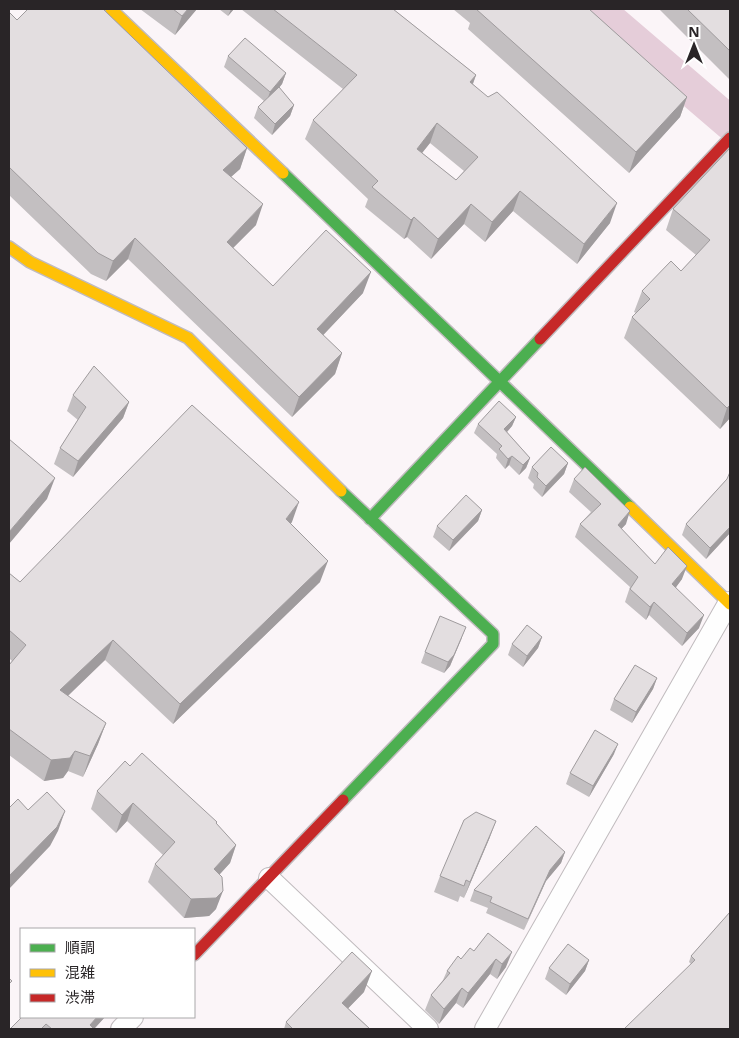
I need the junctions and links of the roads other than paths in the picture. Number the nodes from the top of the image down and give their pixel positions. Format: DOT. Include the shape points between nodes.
graph roads {
  1 [pos="111,9"];
  2 [pos="728,141"];
  3 [pos="9,247"];
  4 [pos="500,380"];
  5 [pos="370,518"];
  6 [pos="730,602"];
  7 [pos="269,878"];
  8 [pos="195,954"];
  9 [pos="132,1018"];
  10 [pos="121,1029"];
  11 [pos="428,1029"];
  12 [pos="485,1029"];
  1 -- 4 [label="street"];
  2 -- 4 [label="street"];
  3 -- 5 [label="street" via="30,262 188,338"];
  4 -- 5 [label="street"];
  4 -- 6 [label="street"];
  5 -- 7 [label="street" via="493,634 493,644"];
  6 -- 12 [label="street"];
  7 -- 8 [label="street"];
  7 -- 11 [label="street"];
  9 -- 10 [label="street"];
}
